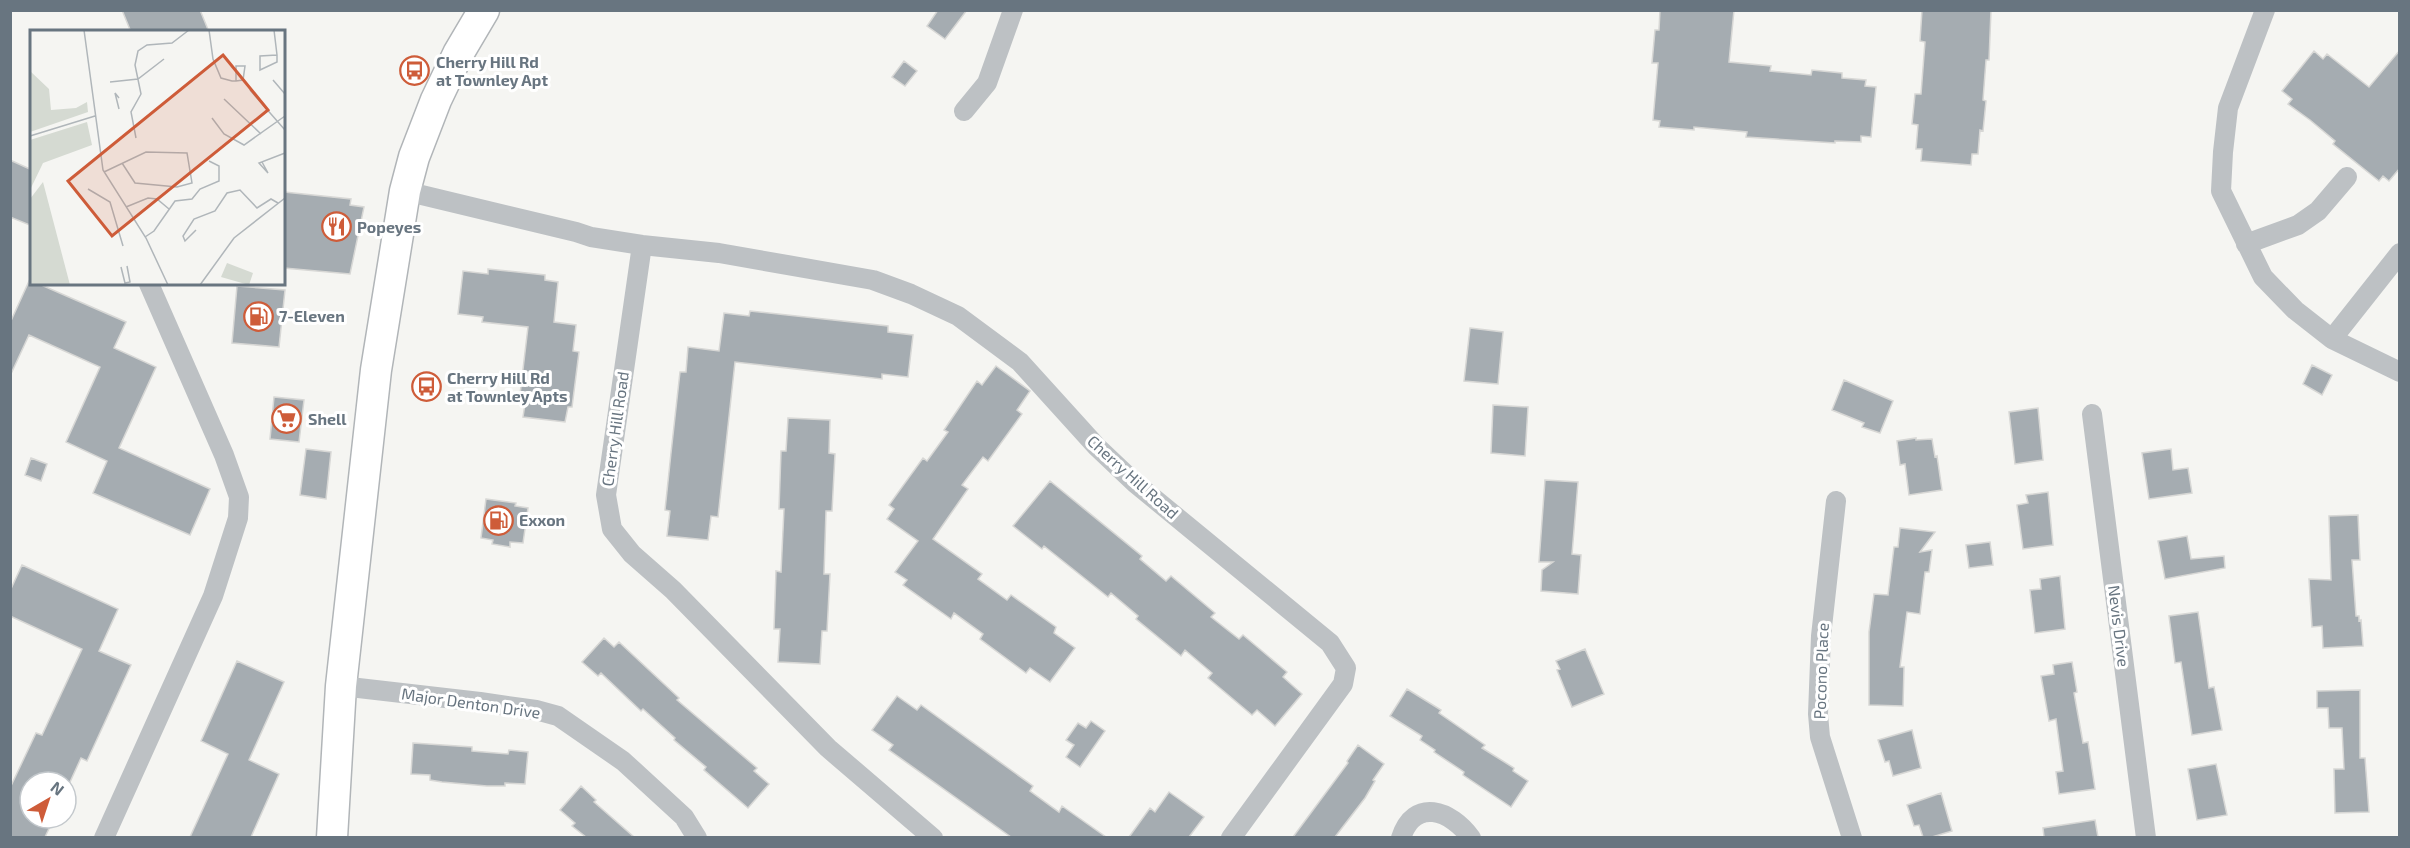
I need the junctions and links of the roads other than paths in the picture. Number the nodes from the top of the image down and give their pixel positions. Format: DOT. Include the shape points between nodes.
graph roads {
  1 [pos="484,10"];
  2 [pos="1013,10"];
  3 [pos="2265,10"];
  4 [pos="964,111"];
  5 [pos="2346,177"];
  6 [pos="405,191"];
  7 [pos="2246,244"];
  8 [pos="642,245"];
  9 [pos="2400,253"];
  10 [pos="149,285"];
  11 [pos="2332,339"];
  12 [pos="2400,372"];
  13 [pos="2092,414"];
  14 [pos="1836,501"];
  15 [pos="341,686"];
  16 [pos="104,837"];
  17 [pos="332,837"];
  18 [pos="697,837"];
  19 [pos="933,837"];
  20 [pos="1231,837"];
  21 [pos="1401,837"];
  22 [pos="1471,837"];
  23 [pos="1852,837"];
  24 [pos="2146,837"];
  1 -- 6 [label="main road" via="436,100"];
  2 -- 4 [label="street" via="987,83"];
  3 -- 7 [label="street" via="2228,108 2223,152 2221,191"];
  5 -- 7 [label="street" via="2318,211 2298,225"];
  6 -- 8 [label="street, Cherry Hill Road" via="591,237"];
  6 -- 15 [label="main road" via="376,370"];
  7 -- 11 [label="street" via="2263,276 2295,310"];
  8 -- 19 [label="street, Cherry Hill Road" via="606,495 612,529 632,554 673,590 828,748"];
  8 -- 20 [label="street, Cherry Hill Road" via="719,253 873,280 958,316 1020,362 1096,447 1135,483 1330,643 1346,668 1343,684"];
  9 -- 11 [label="street"];
  10 -- 16 [label="street" via="224,455 239,497 238,518 213,596"];
  11 -- 12 [label="street"];
  13 -- 24 [label="street, Nevis Drive"];
  14 -- 23 [label="street, Pocono Place" via="1821,636 1818,714 1820,737"];
  15 -- 17 [label="main road"];
  15 -- 18 [label="street, Major Denton Drive" via="558,716 631,768 684,817"];
  21 -- 22 [label="street" via="1410,818 1417,813 1434,812"];
}
